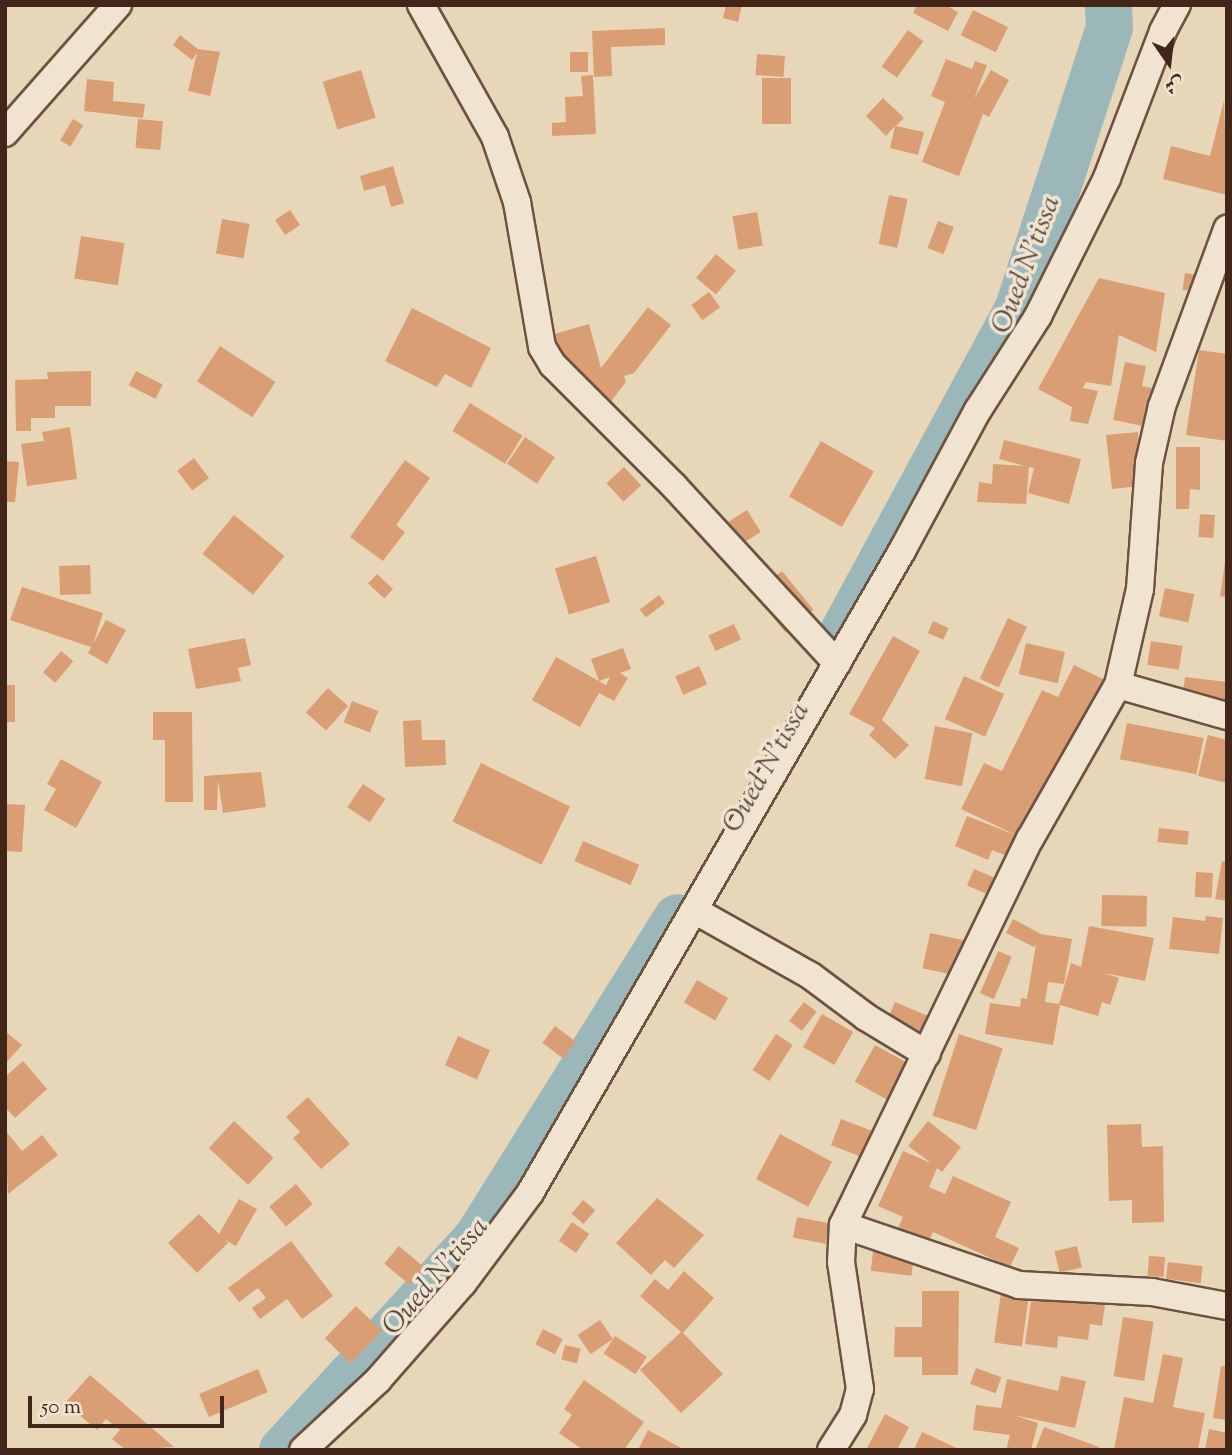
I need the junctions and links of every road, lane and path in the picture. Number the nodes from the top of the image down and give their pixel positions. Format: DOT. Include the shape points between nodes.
graph roads {
  1 [pos="118,5"];
  2 [pos="421,5"];
  3 [pos="1177,5"];
  4 [pos="5,134"];
  5 [pos="1227,229"];
  6 [pos="1217,282"];
  7 [pos="837,663"];
  8 [pos="1118,685"];
  9 [pos="1227,716"];
  10 [pos="694,910"];
  11 [pos="927,1054"];
  12 [pos="843,1225"];
  13 [pos="1227,1306"];
  14 [pos="303,1450"];
  15 [pos="831,1450"];
  1 -- 4 [label="street"];
  2 -- 7 [label="street" via="495,137 517,202 547,356"];
  3 -- 7 [label="street" via="1107,178 1038,316 978,410"];
  5 -- 6 [label="street"];
  6 -- 8 [label="street" via="1177,357 1149,463 1140,589"];
  7 -- 10 [label="street"];
  8 -- 9 [label="street"];
  8 -- 11 [label="street" via="1030,839"];
  10 -- 11 [label="street" via="811,976"];
  10 -- 14 [label="street" via="530,1194 463,1283 378,1380"];
  11 -- 12 [label="street"];
  12 -- 13 [label="street" via="1019,1285 1152,1293"];
  12 -- 15 [label="street" via="841,1262 860,1389 853,1415"];
}
